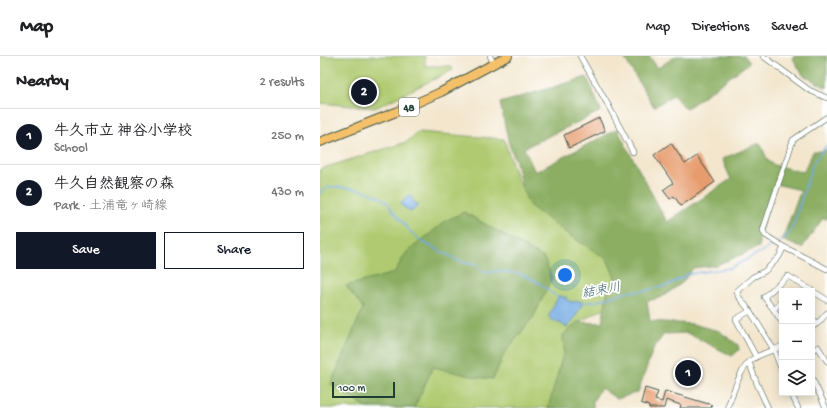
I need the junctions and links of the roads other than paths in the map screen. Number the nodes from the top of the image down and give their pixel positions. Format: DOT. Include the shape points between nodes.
graph roads {
  1 [pos="490,56"];
  2 [pos="508,56"];
  3 [pos="580,56"];
  4 [pos="763,56"];
  5 [pos="494,64"];
  6 [pos="827,98"];
  7 [pos="827,117"];
  8 [pos="320,142"];
  9 [pos="633,152"];
  10 [pos="784,247"];
  11 [pos="827,269"];
  12 [pos="827,300"];
  13 [pos="779,304"];
  14 [pos="774,310"];
  15 [pos="750,311"];
  16 [pos="826,317"];
  17 [pos="779,318"];
  18 [pos="815,321"];
  19 [pos="818,323"];
  20 [pos="815,325"];
  21 [pos="779,348"];
  22 [pos="815,349"];
  23 [pos="774,350"];
  24 [pos="756,357"];
  25 [pos="827,361"];
  26 [pos="749,362"];
  27 [pos="779,363"];
  28 [pos="815,384"];
  29 [pos="792,396"];
  30 [pos="728,408"];
  31 [pos="768,408"];
  32 [pos="798,408"];
  33 [pos="826,408"];
  1 -- 5 [label="street"];
  2 -- 5 [label="main road, 48"];
  3 -- 9 [label="street"];
  4 -- 6 [label="street" via="809,90"];
  5 -- 8 [label="main road, 48" via="441,92"];
  7 -- 10 [label="street" via="793,140 763,230 765,235"];
  10 -- 11 [label="street"];
  10 -- 15 [label="street" via="780,257 737,291"];
  12 -- 14 [label="street" via="788,276 764,297"];
  13 -- 14 [label="street"];
  14 -- 17 [label="street"];
  15 -- 23 [label="street"];
  15 -- 24 [label="street" via="736,319"];
  16 -- 19 [label="street"];
  18 -- 19 [label="street"];
  19 -- 20 [label="street"];
  21 -- 23 [label="street"];
  22 -- 25 [label="street" via="818,347"];
  23 -- 24 [label="street"];
  23 -- 27 [label="street"];
  24 -- 26 [label="street"];
  26 -- 30 [label="street" via="740,375"];
  26 -- 31 [label="street"];
  28 -- 33 [label="street"];
  29 -- 32 [label="street"];
}
